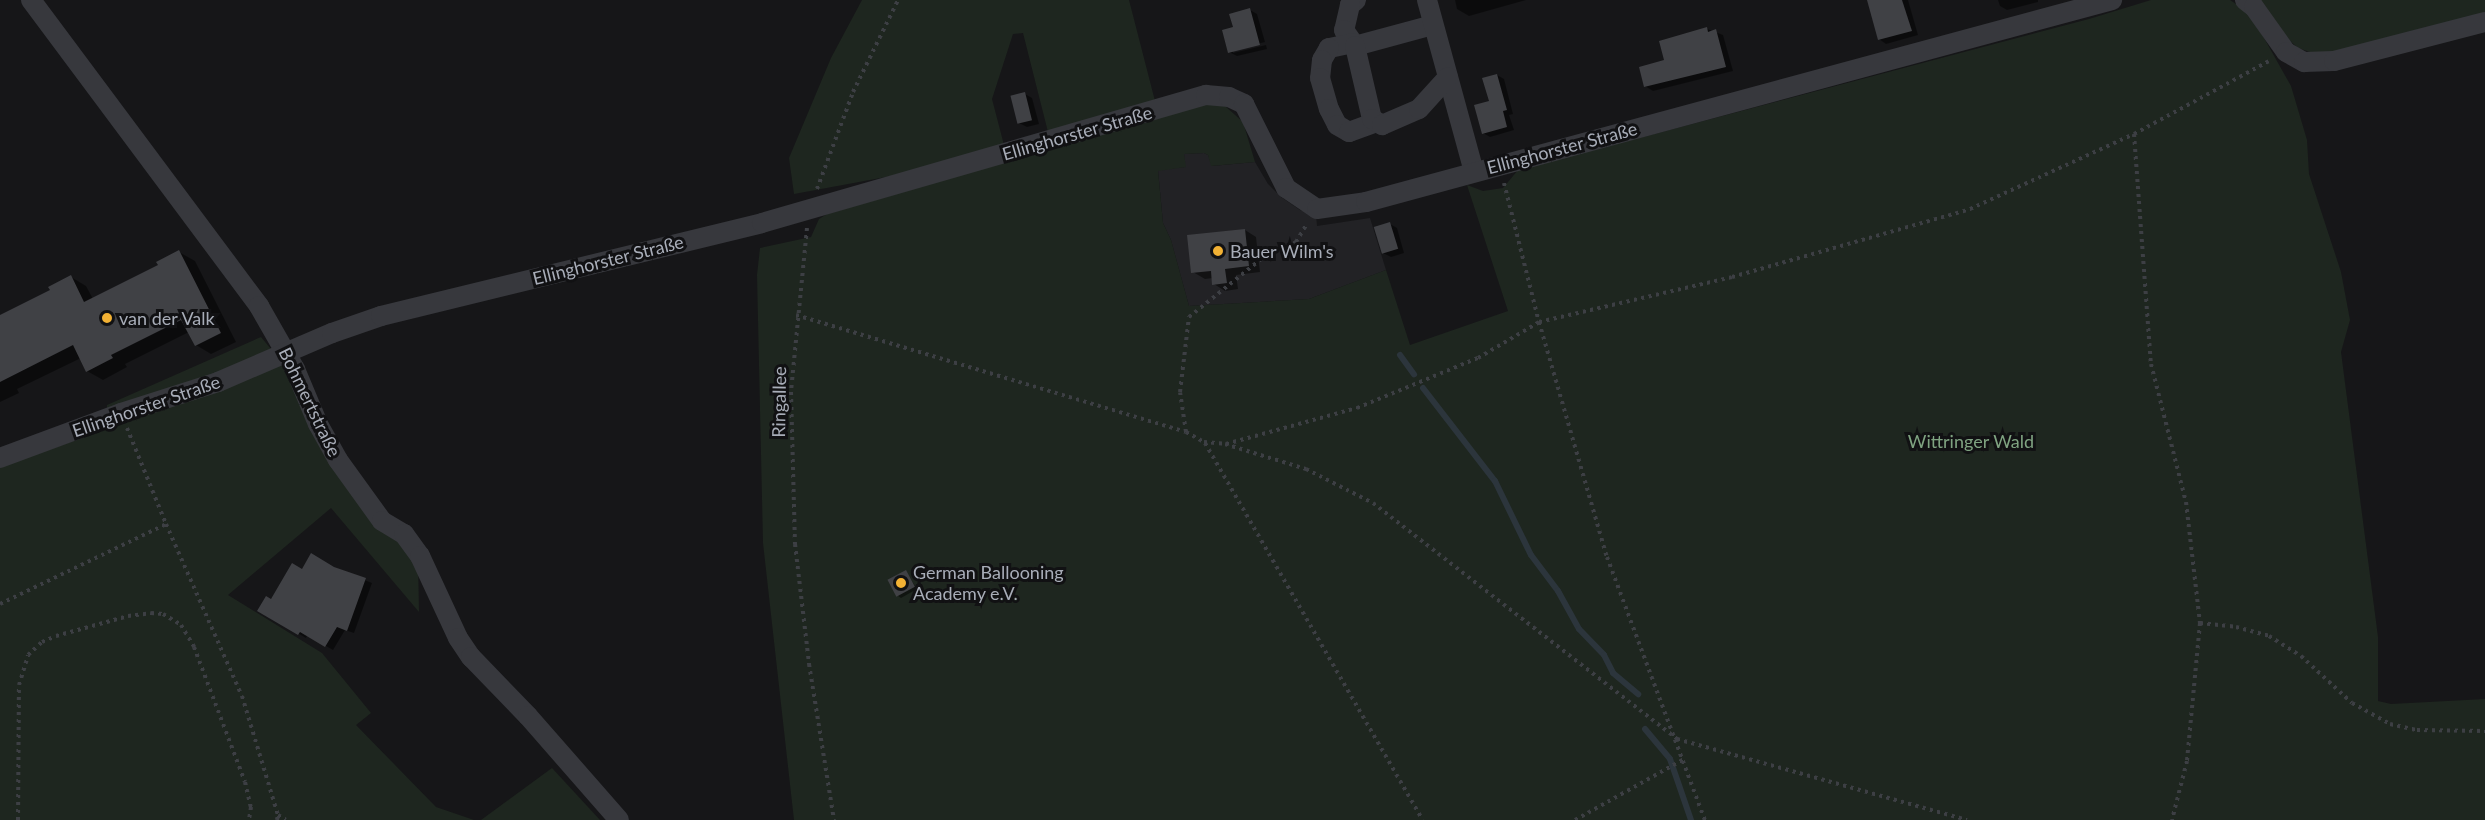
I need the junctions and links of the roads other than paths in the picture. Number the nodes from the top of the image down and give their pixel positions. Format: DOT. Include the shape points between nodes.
graph roads {
  1 [pos="32,0"];
  2 [pos="1356,0"];
  3 [pos="1427,0"];
  4 [pos="2112,0"];
  5 [pos="2245,0"];
  6 [pos="2485,22"];
  7 [pos="1433,25"];
  8 [pos="1354,45"];
  9 [pos="1448,77"];
  10 [pos="1377,122"];
  11 [pos="1474,172"];
  12 [pos="287,353"];
  13 [pos="0,458"];
  14 [pos="619,820"];
  1 -- 12 [label="street, Bohmertstraße" via="259,306"];
  2 -- 8 [label="street" via="1350,5 1344,30"];
  3 -- 7 [label="street"];
  4 -- 11 [label="street, Ellinghorster Straße"];
  5 -- 6 [label="street" via="2286,52 2304,62 2334,61"];
  7 -- 8 [label="street"];
  7 -- 9 [label="street"];
  8 -- 10 [label="street" via="1372,119"];
  8 -- 10 [label="street" via="1329,48 1322,60 1320,78 1329,109 1337,125 1349,132"];
  9 -- 10 [label="street" via="1419,109 1382,125"];
  9 -- 11 [label="street"];
  11 -- 12 [label="street, Ellinghorster Straße" via="1366,202 1317,208 1286,188 1244,104 1229,97 1206,95 809,210 381,316"];
  12 -- 13 [label="street, Ellinghorster Straße" via="218,382"];
  12 -- 14 [label="street, Bohmertstraße" via="338,460 382,521 404,534 420,556 458,638 471,657"];
}
